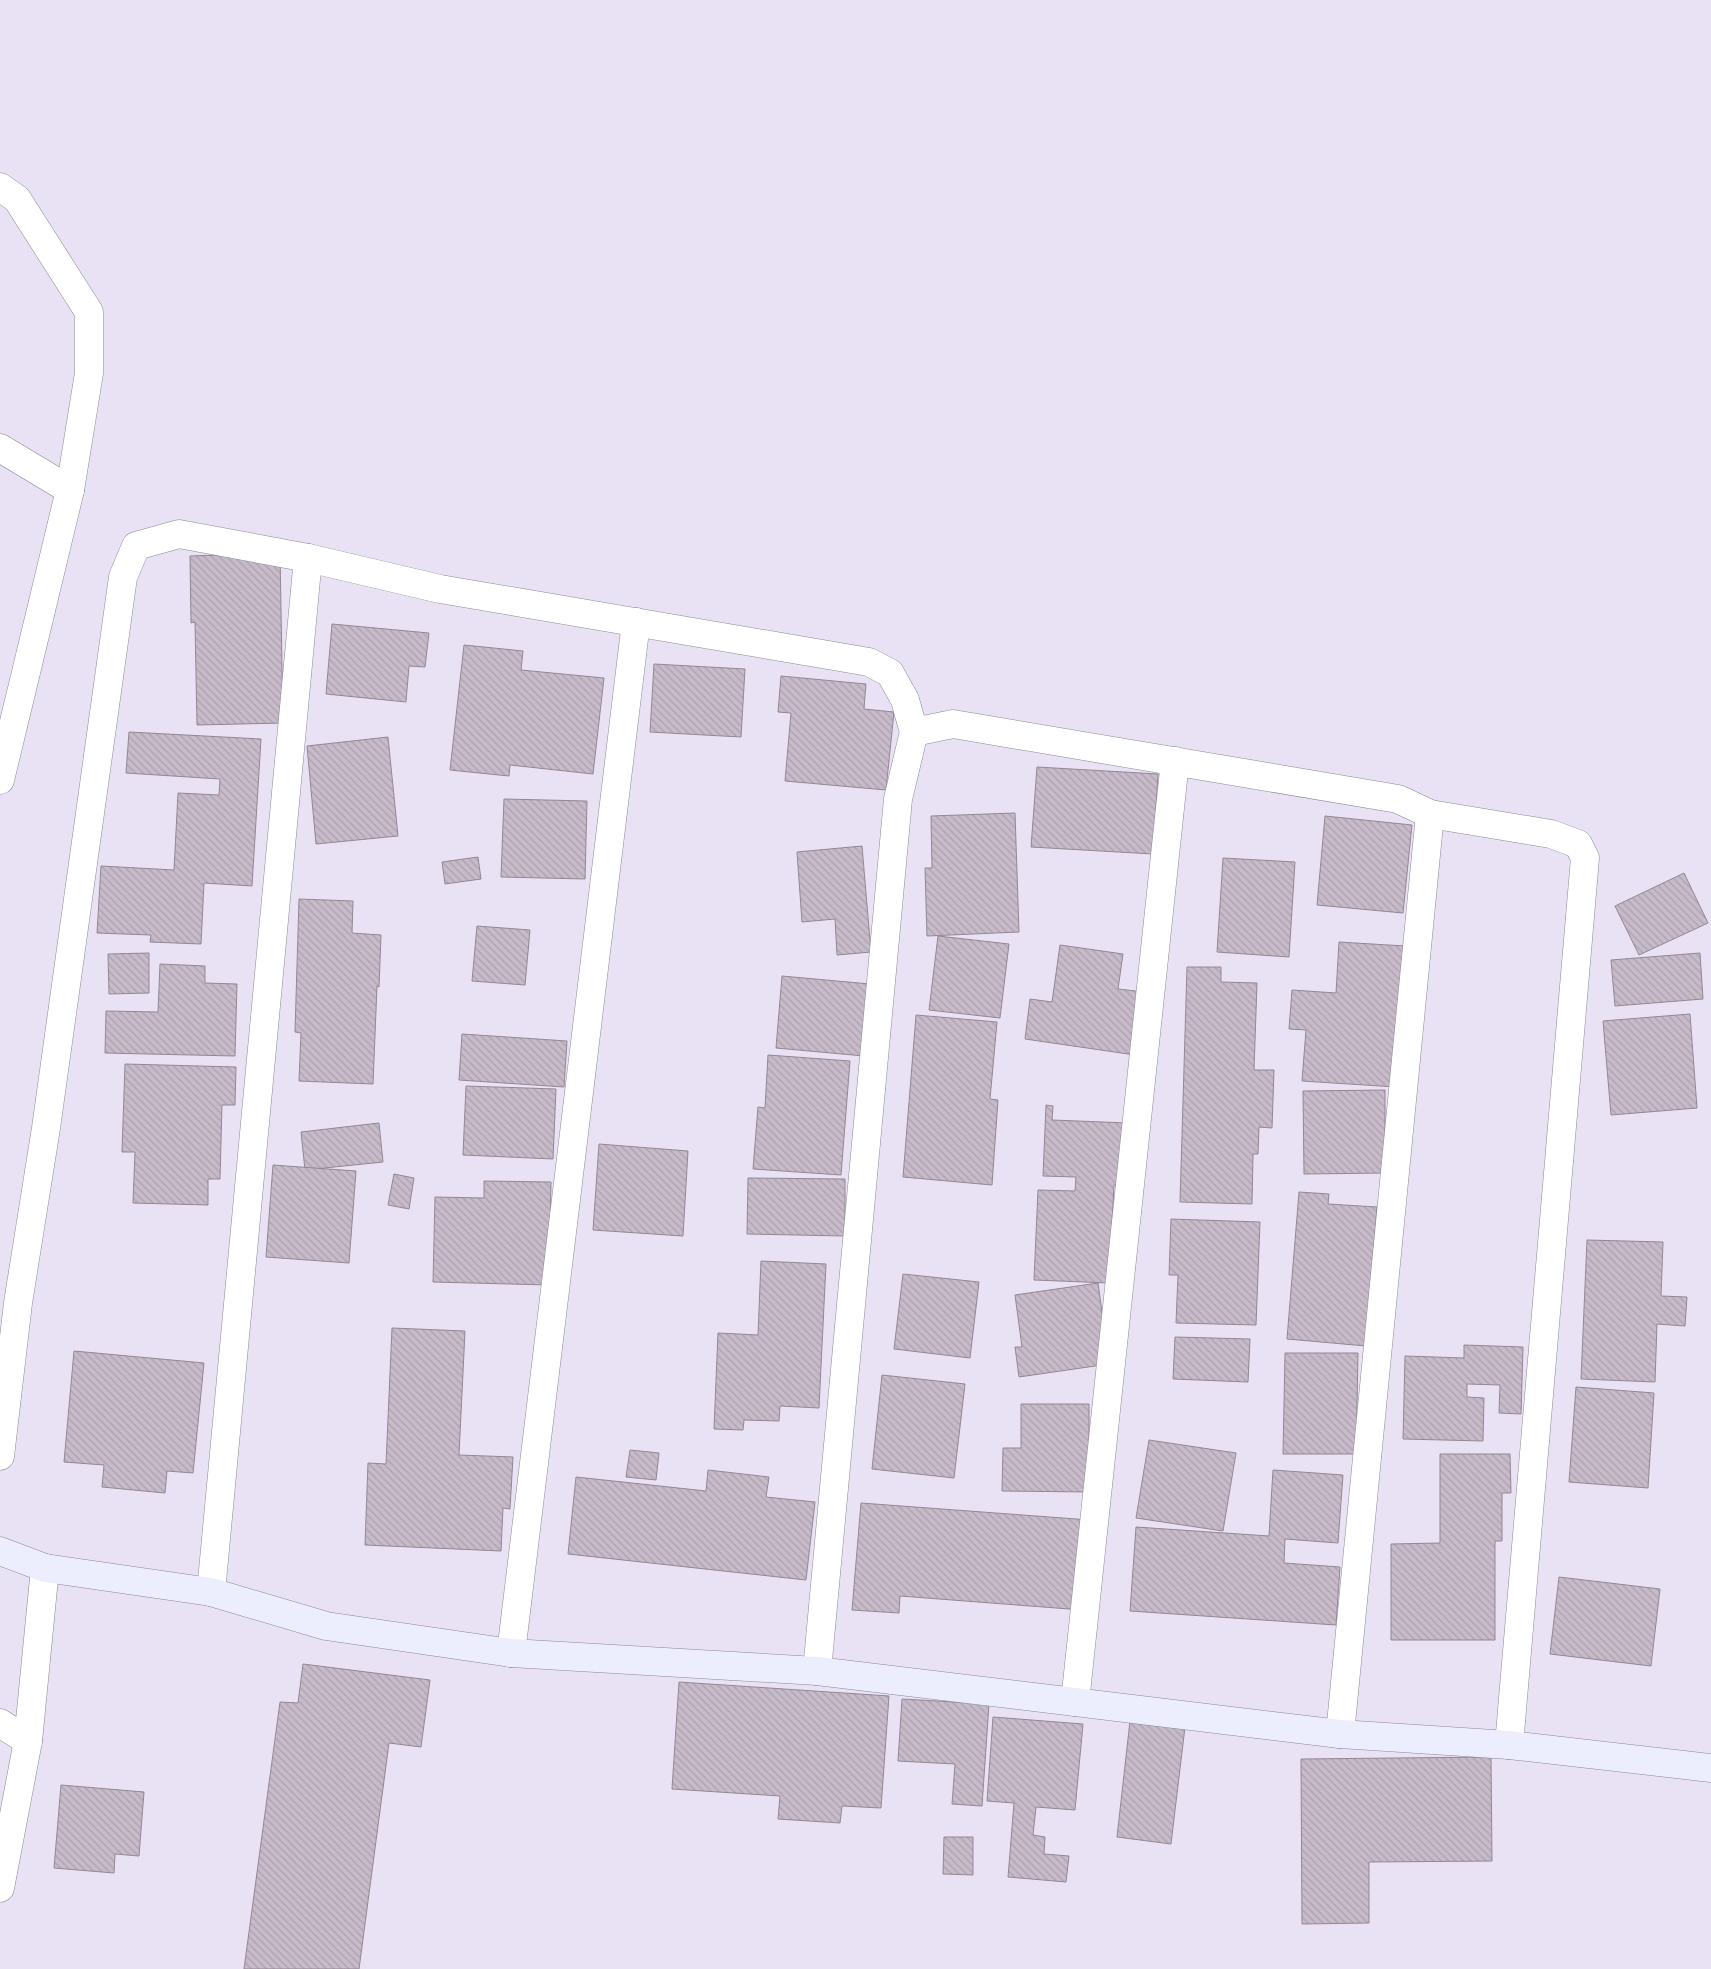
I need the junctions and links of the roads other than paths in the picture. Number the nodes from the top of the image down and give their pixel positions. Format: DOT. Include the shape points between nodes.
graph roads {
  1 [pos="0,187"];
  2 [pos="0,448"];
  3 [pos="70,490"];
  4 [pos="308,558"];
  5 [pos="636,622"];
  6 [pos="8,714"];
  7 [pos="914,732"];
  8 [pos="1175,761"];
  9 [pos="0,780"];
  10 [pos="1430,814"];
  11 [pos="0,1456"];
  12 [pos="0,1552"];
  13 [pos="45,1568"];
  14 [pos="211,1592"];
  15 [pos="511,1653"];
  16 [pos="817,1671"];
  17 [pos="1074,1702"];
  18 [pos="0,1724"];
  19 [pos="1340,1734"];
  20 [pos="28,1741"];
  21 [pos="1509,1745"];
  22 [pos="1711,1768"];
  23 [pos="0,1888"];
  1 -- 3 [label="street" via="17,199 89,312 89,373"];
  2 -- 3 [label="street"];
  3 -- 6 [label="street"];
  4 -- 5 [label="street" via="440,588"];
  4 -- 11 [label="street" via="179,534 136,546 123,577 46,1128 18,1303"];
  4 -- 14 [label="street"];
  5 -- 7 [label="street" via="870,662 890,673 905,700"];
  5 -- 15 [label="street"];
  6 -- 9 [label="street"];
  7 -- 8 [label="street" via="954,724"];
  7 -- 16 [label="street" via="898,799"];
  8 -- 10 [label="street" via="1398,799"];
  8 -- 17 [label="street"];
  10 -- 19 [label="street"];
  10 -- 21 [label="street" via="1551,834 1578,844 1585,858"];
  12 -- 13 [label="main road"];
  13 -- 14 [label="main road"];
  13 -- 20 [label="street"];
  14 -- 15 [label="main road" via="326,1626"];
  15 -- 16 [label="main road"];
  16 -- 17 [label="main road"];
  17 -- 19 [label="main road"];
  18 -- 20 [label="street"];
  19 -- 21 [label="main road"];
  20 -- 23 [label="street"];
  21 -- 22 [label="main road"];
}
